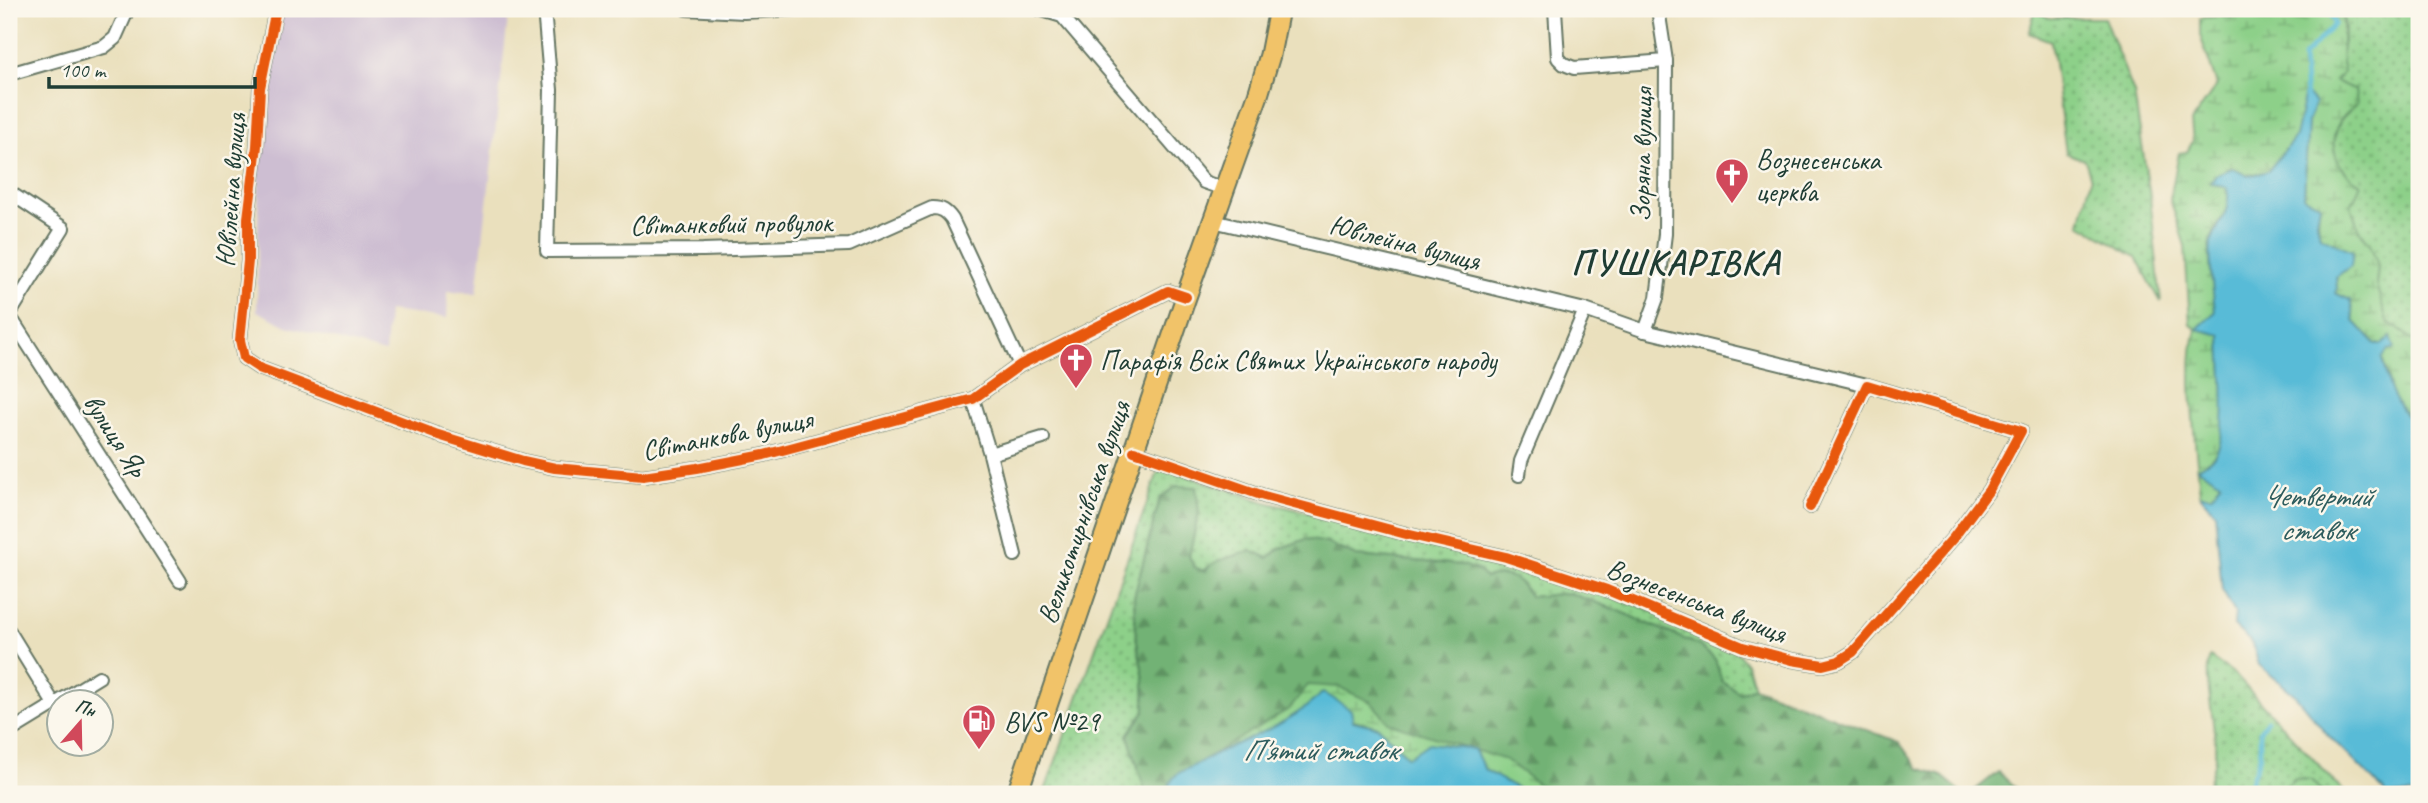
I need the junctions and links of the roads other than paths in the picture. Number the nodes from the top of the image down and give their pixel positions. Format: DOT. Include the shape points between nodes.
graph roads {
  1 [pos="128,9"];
  2 [pos="276,9"];
  3 [pos="544,9"];
  4 [pos="686,9"];
  5 [pos="796,9"];
  6 [pos="1039,9"];
  7 [pos="1074,9"];
  8 [pos="1279,9"];
  9 [pos="1555,9"];
  10 [pos="1658,9"];
  11 [pos="1062,16"];
  12 [pos="1666,61"];
  13 [pos="9,74"];
  14 [pos="1224,189"];
  15 [pos="9,192"];
  16 [pos="1213,221"];
  17 [pos="1186,297"];
  18 [pos="1585,310"];
  19 [pos="9,315"];
  20 [pos="1646,331"];
  21 [pos="1020,365"];
  22 [pos="259,368"];
  23 [pos="1867,384"];
  24 [pos="973,399"];
  25 [pos="1043,438"];
  26 [pos="1133,451"];
  27 [pos="990,454"];
  28 [pos="1518,475"];
  29 [pos="1810,507"];
  30 [pos="1015,555"];
  31 [pos="180,581"];
  32 [pos="9,631"];
  33 [pos="99,677"];
  34 [pos="81,688"];
  35 [pos="46,691"];
  36 [pos="46,709"];
  37 [pos="9,732"];
  38 [pos="1017,794"];
  1 -- 13 [label="street" via="115,38 104,47"];
  2 -- 22 [label="street, Ювілейна вулиця" via="260,88 240,340 244,358"];
  3 -- 21 [label="street, Світанковий провулок" via="551,90 547,251 849,245 939,208 952,219"];
  4 -- 5 [label="street"];
  6 -- 11 [label="street"];
  7 -- 11 [label="street"];
  8 -- 14 [label="main road, Великотирнівська вулиця" via="1262,82"];
  9 -- 12 [label="street, Зоряна вулиця" via="1558,58 1564,64 1574,68"];
  10 -- 12 [label="street, Зоряна вулиця"];
  11 -- 14 [label="street" via="1204,181"];
  12 -- 20 [label="street, Зоряна вулиця" via="1665,234 1657,298"];
  14 -- 16 [label="main road, Великотирнівська вулиця"];
  15 -- 19 [label="street" via="63,228"];
  16 -- 17 [label="main road, Великотирнівська вулиця"];
  16 -- 18 [label="street, Ювілейна вулиця"];
  17 -- 21 [label="street, Світанкова вулиця" via="1168,291"];
  17 -- 26 [label="main road, Великотирнівська вулиця"];
  18 -- 20 [label="street, Ювілейна вулиця"];
  18 -- 28 [label="street"];
  19 -- 31 [label="street, вулиця Яр"];
  20 -- 23 [label="street, Ювілейна вулиця"];
  21 -- 24 [label="street, Світанкова вулиця"];
  22 -- 24 [label="street, Світанкова вулиця" via="435,434 523,461 643,476 764,455"];
  23 -- 26 [label="street, Вознесенська вулиця" via="2021,431 1989,489 1954,537 1853,652 1839,662 1823,665 1743,647 1607,590 1506,557 1264,496"];
  23 -- 29 [label="street"];
  24 -- 27 [label="street"];
  25 -- 27 [label="street"];
  26 -- 38 [label="main road, Великотирнівська вулиця"];
  27 -- 30 [label="street"];
  32 -- 35 [label="street"];
  33 -- 34 [label="street"];
  36 -- 37 [label="street"];
}
